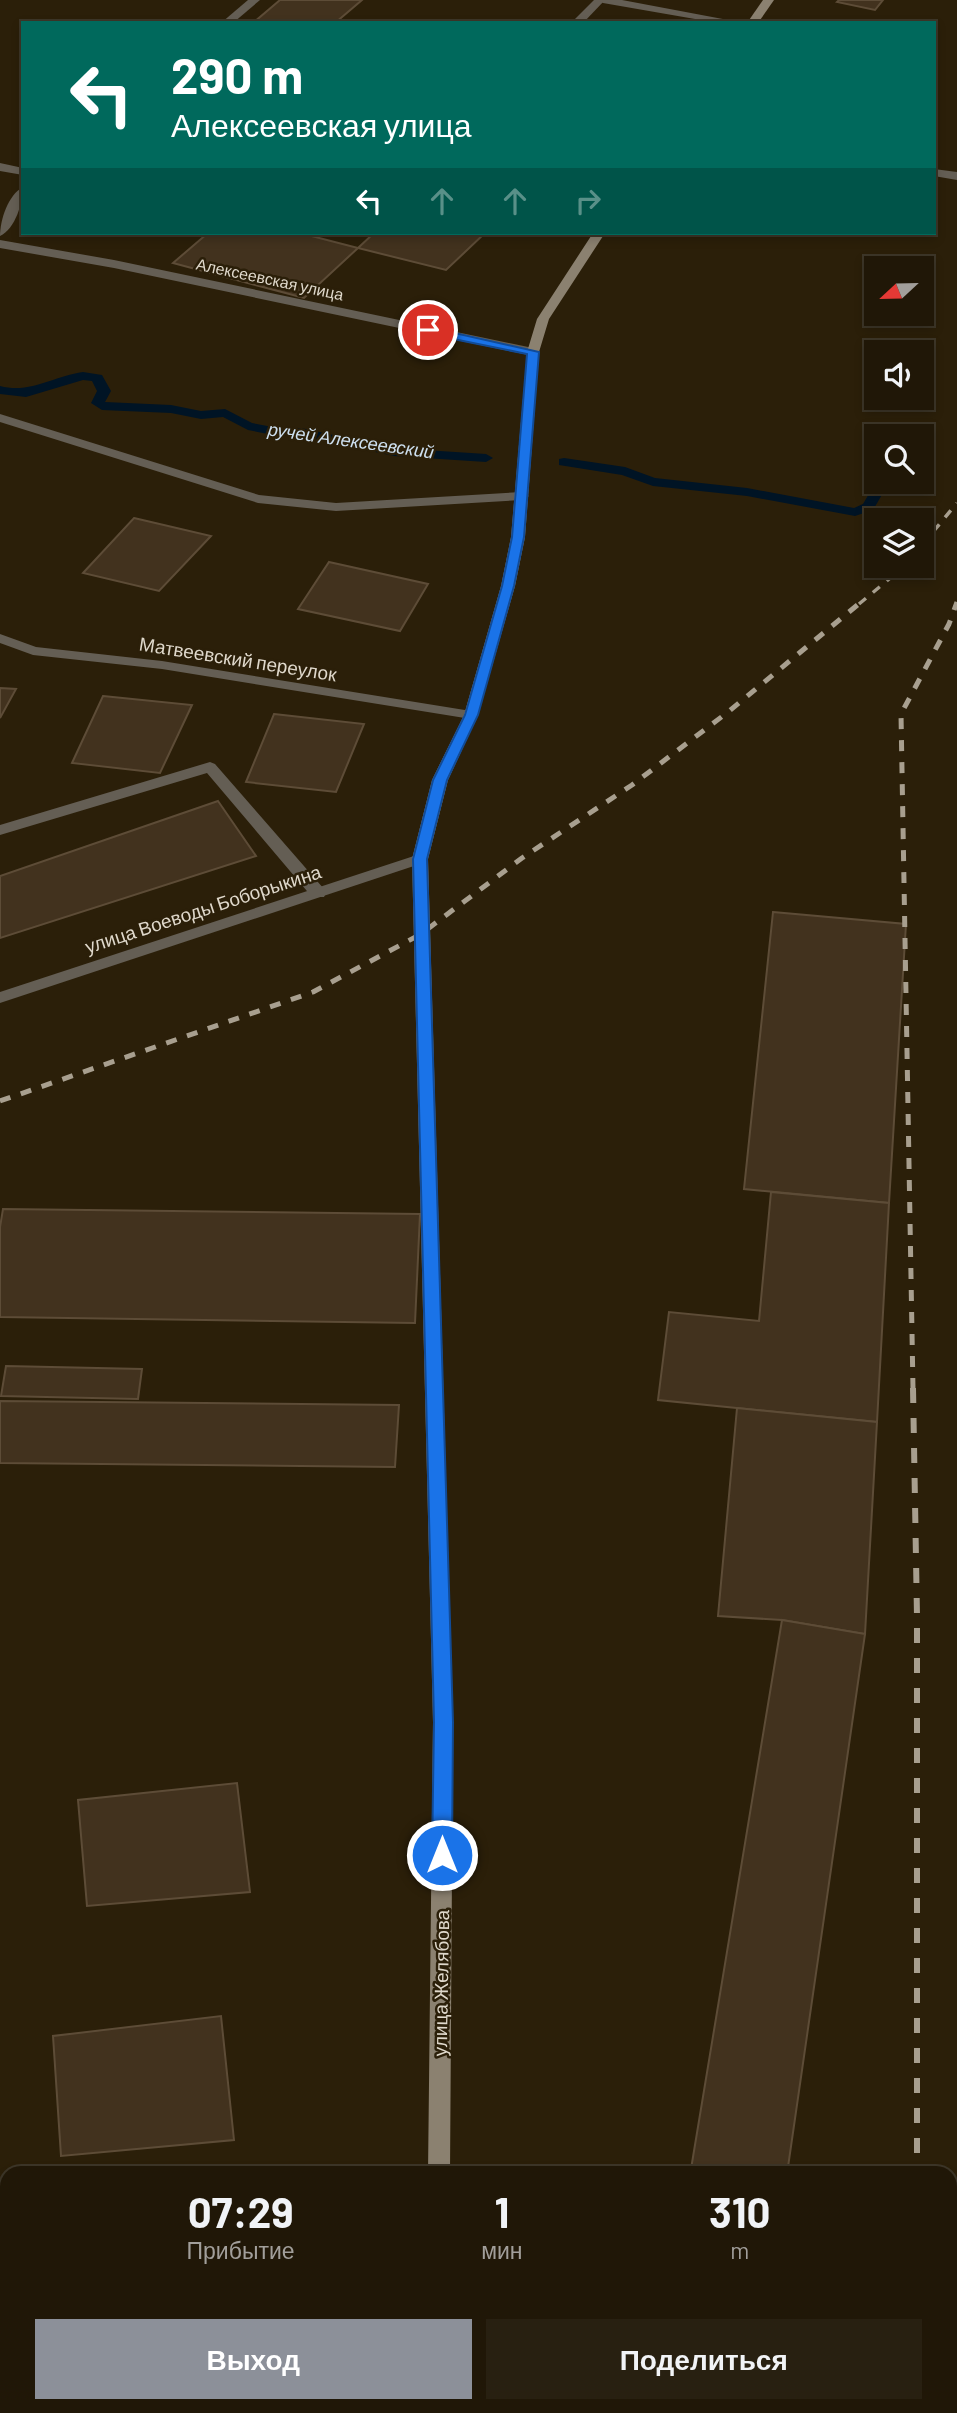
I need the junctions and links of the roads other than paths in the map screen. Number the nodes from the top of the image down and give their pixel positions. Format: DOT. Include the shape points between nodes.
graph roads {
  1 [pos="254,0"];
  2 [pos="601,0"];
  3 [pos="769,0"];
  4 [pos="228,21"];
  5 [pos="578,21"];
  6 [pos="727,21"];
  7 [pos="753,21"];
  8 [pos="0,167"];
  9 [pos="21,172"];
  10 [pos="936,173"];
  11 [pos="957,176"];
  12 [pos="21,195"];
  13 [pos="0,232"];
  14 [pos="599,235"];
  15 [pos="0,244"];
  16 [pos="533,352"];
  17 [pos="0,418"];
  18 [pos="522,496"];
  19 [pos="0,638"];
  20 [pos="471,715"];
  21 [pos="0,830"];
  22 [pos="420,859"];
  23 [pos="318,893"];
  24 [pos="0,998"];
  25 [pos="439,2166"];
  1 -- 4 [label="street"];
  2 -- 5 [label="street"];
  2 -- 6 [label="street"];
  3 -- 7 [label="main road"];
  8 -- 9 [label="street"];
  10 -- 11 [label="street"];
  12 -- 13 [label="street"];
  14 -- 16 [label="main road, улица Желябова" via="558,292"];
  15 -- 16 [label="street, Алексеевская улица"];
  16 -- 18 [label="main road, улица Желябова"];
  17 -- 18 [label="street" via="258,499 336,507"];
  18 -- 20 [label="main road, улица Желябова" via="508,586"];
  19 -- 20 [label="street, Матвеевский переулок" via="33,651 162,666"];
  20 -- 22 [label="main road, улица Желябова" via="440,780"];
  21 -- 23 [label="street" via="210,767"];
  22 -- 23 [label="street, улица Воеводы Боборыкина"];
  22 -- 25 [label="main road, улица Желябова" via="443,1722"];
  23 -- 24 [label="street, улица Воеводы Боборыкина"];
}
